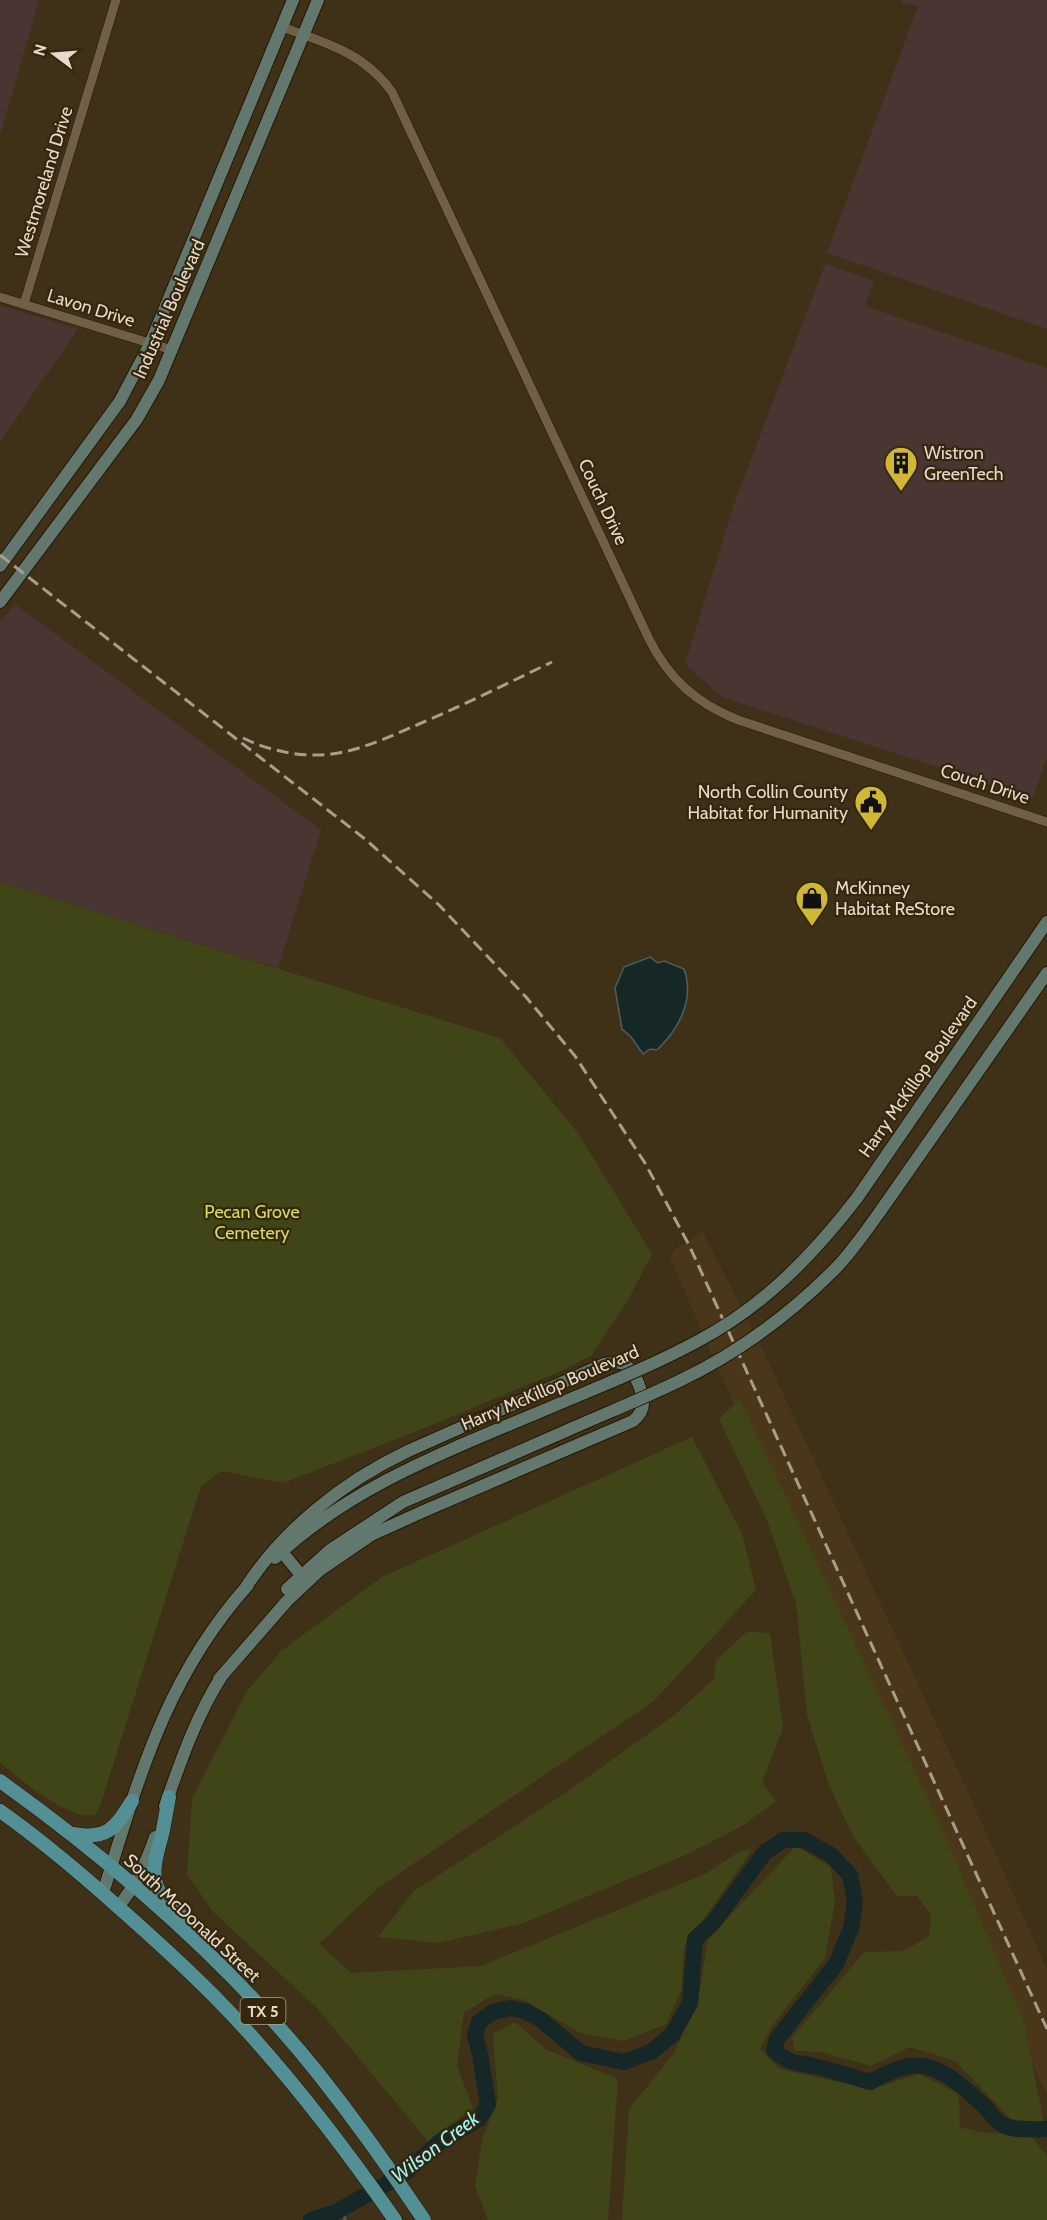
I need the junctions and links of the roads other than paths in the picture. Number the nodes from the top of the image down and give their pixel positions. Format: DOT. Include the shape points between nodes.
graph roads {
  1 [pos="116,0"];
  2 [pos="293,0"];
  3 [pos="318,0"];
  4 [pos="282,27"];
  5 [pos="304,35"];
  6 [pos="0,297"];
  7 [pos="24,304"];
  8 [pos="150,344"];
  9 [pos="172,350"];
  10 [pos="0,566"];
  11 [pos="0,602"];
  12 [pos="1047,822"];
  13 [pos="1047,922"];
  14 [pos="1047,973"];
  15 [pos="282,1552"];
  16 [pos="302,1575"];
  17 [pos="244,1590"];
  18 [pos="219,1679"];
  19 [pos="0,1781"];
  20 [pos="169,1797"];
  21 [pos="132,1801"];
  22 [pos="0,1811"];
  23 [pos="70,1833"];
  24 [pos="111,1866"];
  25 [pos="135,1886"];
  26 [pos="103,1893"];
  27 [pos="118,1907"];
  28 [pos="245,1991"];
  29 [pos="423,2218"];
  30 [pos="395,2220"];
  1 -- 7 [label="street, Westmoreland Drive"];
  2 -- 4 [label="main road, Industrial Boulevard"];
  3 -- 5 [label="main road, Industrial Boulevard"];
  4 -- 5 [label="street, Couch Drive"];
  4 -- 8 [label="main road, Industrial Boulevard"];
  5 -- 9 [label="main road, Industrial Boulevard"];
  5 -- 12 [label="street, Couch Drive" via="358,58 392,92 649,639 677,681 702,702 738,720"];
  6 -- 7 [label="street, Lavon Drive"];
  7 -- 8 [label="street, Lavon Drive"];
  8 -- 9 [label="street, Lavon Drive"];
  8 -- 10 [label="main road, Industrial Boulevard" via="120,401"];
  9 -- 11 [label="main road, Industrial Boulevard" via="137,420"];
  13 -- 15 [label="main road, Harry McKillop Boulevard, bridge" via="834,1228 799,1266 742,1314 679,1351 390,1478 330,1514"];
  14 -- 16 [label="main road, bridge" via="879,1213 836,1268 802,1299 756,1335 678,1382 403,1502 330,1550"];
  15 -- 16 [label="main road"];
  15 -- 17 [label="main road, Harry McKillop Boulevard"];
  16 -- 18 [label="main road" via="266,1613"];
  17 -- 18 [label="main road" via="260,1564 294,1529 338,1492 392,1458 604,1364 616,1362 633,1372 644,1397 642,1411 633,1421 371,1535 320,1570 286,1600"];
  17 -- 21 [label="main road, Harry McKillop Boulevard" via="207,1637 176,1689 153,1738"];
  18 -- 20 [label="main road" via="189,1738"];
  19 -- 23 [label="main road, South McDonald Street / TX 5"];
  20 -- 25 [label="main road"];
  20 -- 28 [label="main road" via="155,1860 157,1887 164,1899 228,1963"];
  21 -- 23 [label="main road" via="117,1826 110,1830 94,1836"];
  21 -- 24 [label="main road, Harry McKillop Boulevard"];
  22 -- 26 [label="main road, TX 5"];
  23 -- 24 [label="main road, South McDonald Street / TX 5"];
  24 -- 25 [label="main road, South McDonald Street / TX 5"];
  24 -- 26 [label="main road, Harry McKillop Boulevard"];
  25 -- 27 [label="main road"];
  25 -- 28 [label="main road, South McDonald Street / TX 5"];
  26 -- 27 [label="main road, TX 5"];
  27 -- 30 [label="main road, TX 5" via="216,1998 303,2096"];
  28 -- 29 [label="main road, South McDonald Street / TX 5" via="316,2071"];
}
